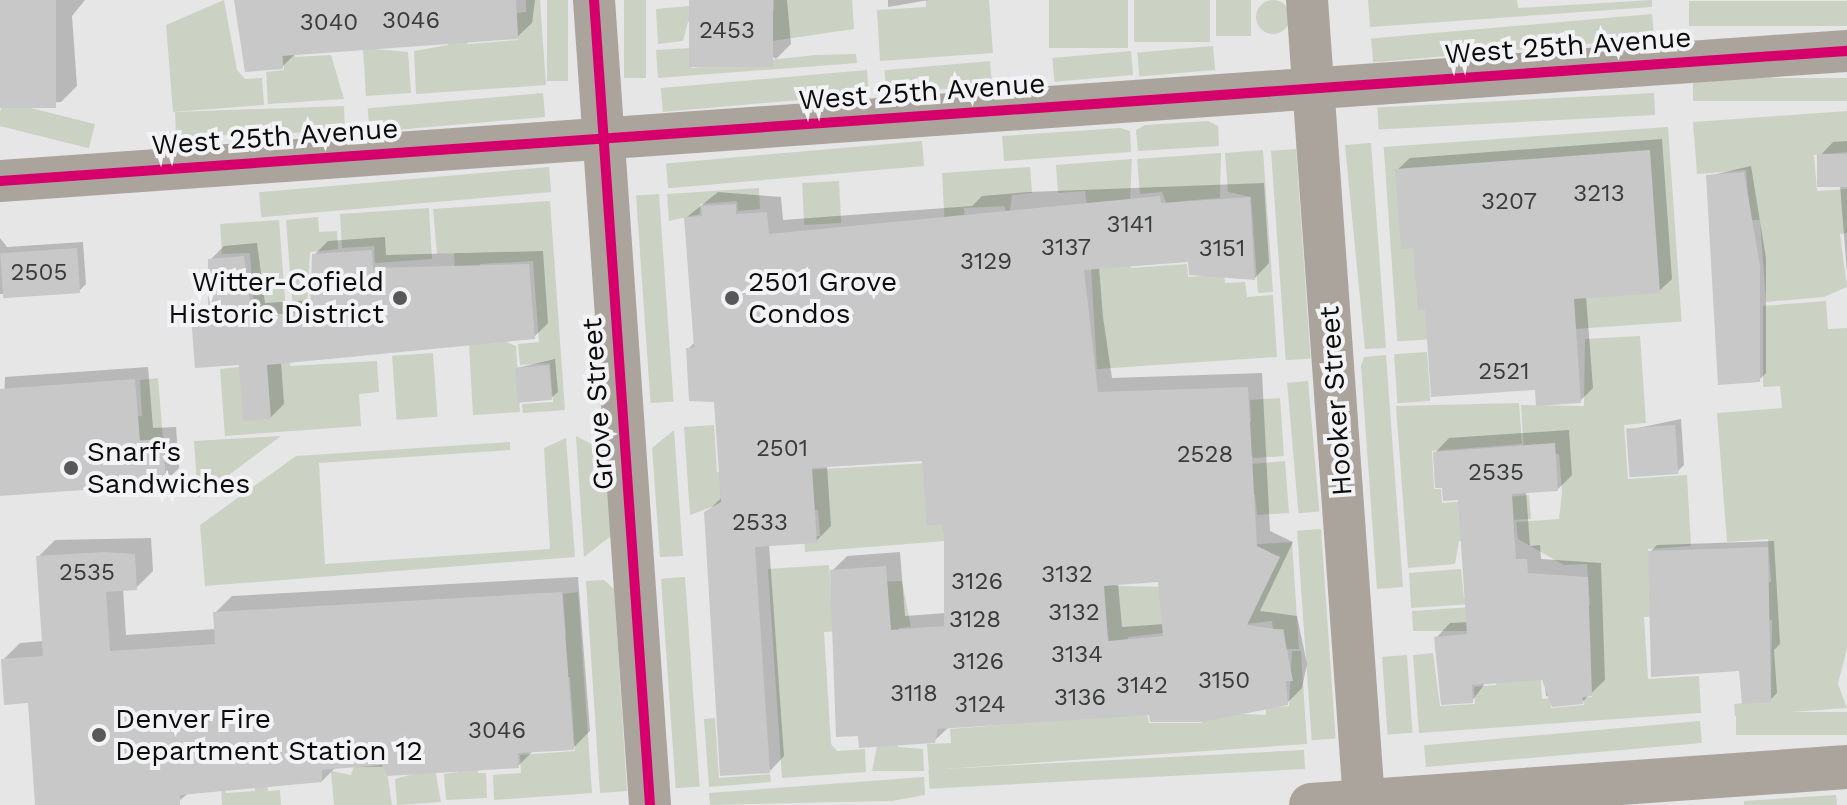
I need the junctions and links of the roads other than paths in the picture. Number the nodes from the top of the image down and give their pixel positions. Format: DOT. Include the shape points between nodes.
graph roads {
  1 [pos="594,0"];
  2 [pos="1307,0"];
  3 [pos="1847,51"];
  4 [pos="1314,88"];
  5 [pos="604,138"];
  6 [pos="0,181"];
  7 [pos="1847,767"];
  8 [pos="1364,801"];
  9 [pos="650,805"];
  10 [pos="1311,805"];
  1 -- 5 [label="street, Grove Street"];
  2 -- 4 [label="street, Hooker Street"];
  3 -- 4 [label="street, West 25th Avenue"];
  4 -- 5 [label="street, West 25th Avenue"];
  4 -- 8 [label="street, Hooker Street"];
  5 -- 6 [label="street, West 25th Avenue"];
  5 -- 9 [label="street, Grove Street"];
  7 -- 8 [label="street"];
  8 -- 10 [label="street"];
}
